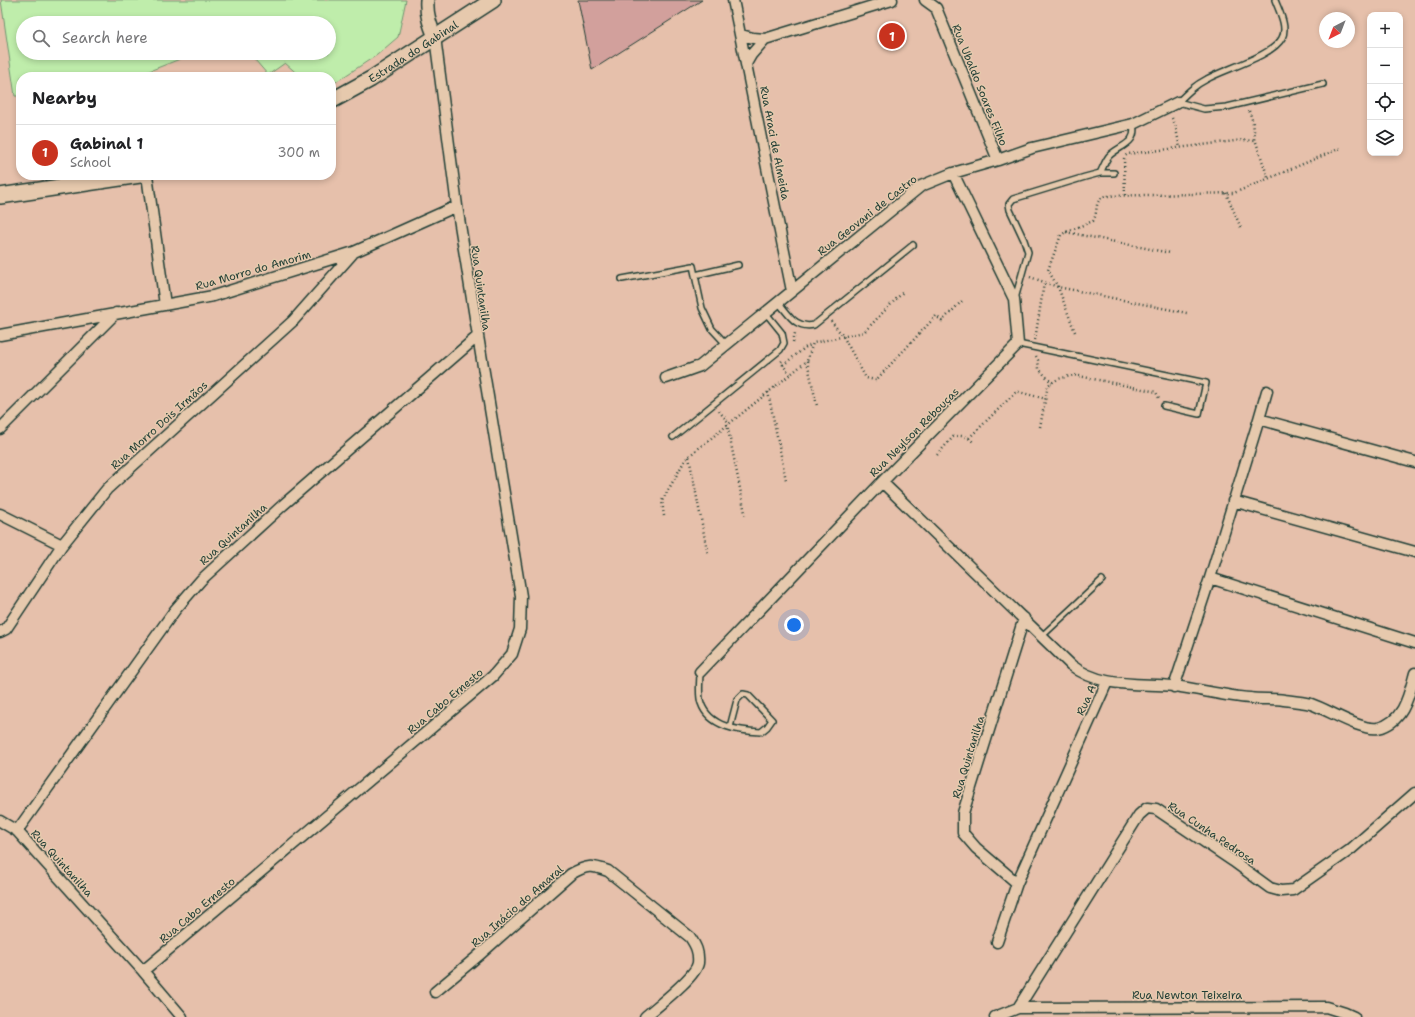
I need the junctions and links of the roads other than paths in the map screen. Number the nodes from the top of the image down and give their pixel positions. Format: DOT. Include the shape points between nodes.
graph roads {
  1 [pos="427,0"];
  2 [pos="494,0"];
  3 [pos="733,0"];
  4 [pos="892,0"];
  5 [pos="925,0"];
  6 [pos="1275,0"];
  7 [pos="741,35"];
  8 [pos="435,37"];
  9 [pos="765,39"];
  10 [pos="747,62"];
  11 [pos="1323,84"];
  12 [pos="336,98"];
  13 [pos="1178,102"];
  14 [pos="1133,124"];
  15 [pos="998,160"];
  16 [pos="952,173"];
  17 [pos="1100,174"];
  18 [pos="1114,174"];
  19 [pos="107,180"];
  20 [pos="148,180"];
  21 [pos="0,196"];
  22 [pos="457,206"];
  23 [pos="913,245"];
  24 [pos="354,252"];
  25 [pos="738,265"];
  26 [pos="695,275"];
  27 [pos="622,279"];
  28 [pos="792,290"];
  29 [pos="1014,300"];
  30 [pos="778,302"];
  31 [pos="165,305"];
  32 [pos="765,312"];
  33 [pos="117,313"];
  34 [pos="0,335"];
  35 [pos="478,336"];
  36 [pos="726,344"];
  37 [pos="1018,344"];
  38 [pos="666,378"];
  39 [pos="1267,391"];
  40 [pos="1164,406"];
  41 [pos="1259,420"];
  42 [pos="0,429"];
  43 [pos="673,437"];
  44 [pos="1415,462"];
  45 [pos="882,482"];
  46 [pos="1233,501"];
  47 [pos="0,514"];
  48 [pos="62,545"];
  49 [pos="1415,552"];
  50 [pos="1210,578"];
  51 [pos="1102,580"];
  52 [pos="1024,618"];
  53 [pos="0,632"];
  54 [pos="1042,636"];
  55 [pos="1415,643"];
  56 [pos="700,672"];
  57 [pos="1415,673"];
  58 [pos="1107,682"];
  59 [pos="1174,687"];
  60 [pos="730,728"];
  61 [pos="1415,793"];
  62 [pos="0,821"];
  63 [pos="17,831"];
  64 [pos="1017,883"];
  65 [pos="997,942"];
  66 [pos="143,972"];
  67 [pos="435,992"];
  68 [pos="1018,1008"];
  69 [pos="998,1016"];
  70 [pos="182,1017"];
  71 [pos="645,1017"];
  72 [pos="1354,1017"];
  1 -- 8 [label="street" via="429,22"];
  2 -- 8 [label="main road, Estrada do Gabinal"];
  3 -- 7 [label="street, Rua Araci de Almeida"];
  4 -- 9 [label="street"];
  5 -- 15 [label="street, Rua Ubaldo Soares Filho" via="936,8"];
  6 -- 13 [label="lane" via="1284,26 1282,38 1276,46 1262,55 1208,78 1193,87"];
  7 -- 9 [label="street"];
  7 -- 10 [label="street, Rua Araci de Almeida"];
  8 -- 12 [label="main road, Estrada do Gabinal" via="371,79"];
  8 -- 22 [label="street, Rua Quintanilha"];
  9 -- 10 [label="street"];
  10 -- 28 [label="street, Rua Araci de Almeida"];
  11 -- 13 [label="lane" via="1227,107 1204,109"];
  13 -- 14 [label="street, Rua Geovani de Castro"];
  14 -- 15 [label="street, Rua Geovani de Castro" via="1032,148"];
  14 -- 17 [label="lane" via="1135,131 1132,137 1126,145 1109,156"];
  15 -- 16 [label="street, Rua Geovani de Castro"];
  16 -- 28 [label="street, Rua Geovani de Castro" via="921,186"];
  16 -- 29 [label="street"];
  17 -- 18 [label="lane"];
  17 -- 29 [label="lane" via="1012,200 1009,204 1028,252"];
  19 -- 21 [label="main road"];
  20 -- 31 [label="street"];
  22 -- 24 [label="street, Rua Morro do Amorim"];
  22 -- 35 [label="street, Rua Quintanilha"];
  23 -- 30 [label="lane" via="814,325 805,327 796,322"];
  24 -- 31 [label="street, Rua Morro do Amorim" via="213,296"];
  24 -- 48 [label="street, Rua Morro Dois Irmãos" via="293,321 107,488"];
  25 -- 26 [label="lane"];
  26 -- 27 [label="lane" via="693,266"];
  26 -- 36 [label="lane" via="702,308 712,329"];
  28 -- 30 [label="street, Rua Geovani de Castro"];
  29 -- 37 [label="street"];
  30 -- 32 [label="street, Rua Geovani de Castro"];
  31 -- 33 [label="street, Rua Morro do Amorim"];
  32 -- 36 [label="street, Rua Geovani de Castro"];
  32 -- 43 [label="lane" via="782,333 784,343 780,350"];
  33 -- 34 [label="street, Rua Morro do Amorim"];
  33 -- 42 [label="street"];
  35 -- 63 [label="street, Rua Quintanilha" via="283,505 201,580 175,610"];
  35 -- 66 [label="street, Rua Cabo Ernesto" via="521,596 520,629 512,654 493,676"];
  36 -- 38 [label="street, Rua Geovani de Castro" via="700,366"];
  37 -- 40 [label="lane" via="1206,383 1199,414"];
  37 -- 45 [label="street, Rua Neylson Rebouças"];
  39 -- 41 [label="street"];
  41 -- 44 [label="street"];
  41 -- 46 [label="street"];
  45 -- 52 [label="street, Rua A"];
  45 -- 56 [label="street, Rua Neylson Rebouças"];
  46 -- 49 [label="street"];
  46 -- 50 [label="street"];
  47 -- 48 [label="street"];
  48 -- 53 [label="street, Rua Morro Dois Irmãos" via="6,628"];
  50 -- 55 [label="street"];
  50 -- 59 [label="street"];
  51 -- 54 [label="lane"];
  52 -- 54 [label="street, Rua A"];
  52 -- 64 [label="street, Rua Quintanilha" via="963,813 963,833 976,848"];
  54 -- 58 [label="street, Rua A" via="1081,672"];
  56 -- 60 [label="lane" via="701,702 710,718"];
  57 -- 59 [label="street" via="1405,706 1394,721 1378,728 1360,726 1309,704 1244,698"];
  58 -- 59 [label="street"];
  58 -- 64 [label="street, Rua A"];
  60 -- 60 [label="lane" via="761,732 772,720 748,695 743,694 736,703"];
  61 -- 68 [label="street, Rua Cunha Pedrosa" via="1350,850 1293,890 1282,891 1270,888 1156,809 1147,808 1139,814"];
  62 -- 63 [label="street"];
  63 -- 66 [label="street, Rua Quintanilha"];
  64 -- 65 [label="street, Rua A"];
  66 -- 70 [label="street, Rua Quintanilha"];
  67 -- 71 [label="street, Rua Inácio do Amaral" via="571,874 584,867 596,866 608,870 690,937 697,948 698,965 686,981"];
  68 -- 69 [label="street"];
  68 -- 72 [label="street, Rua Newton Teixeira" via="1326,1007"];
}
